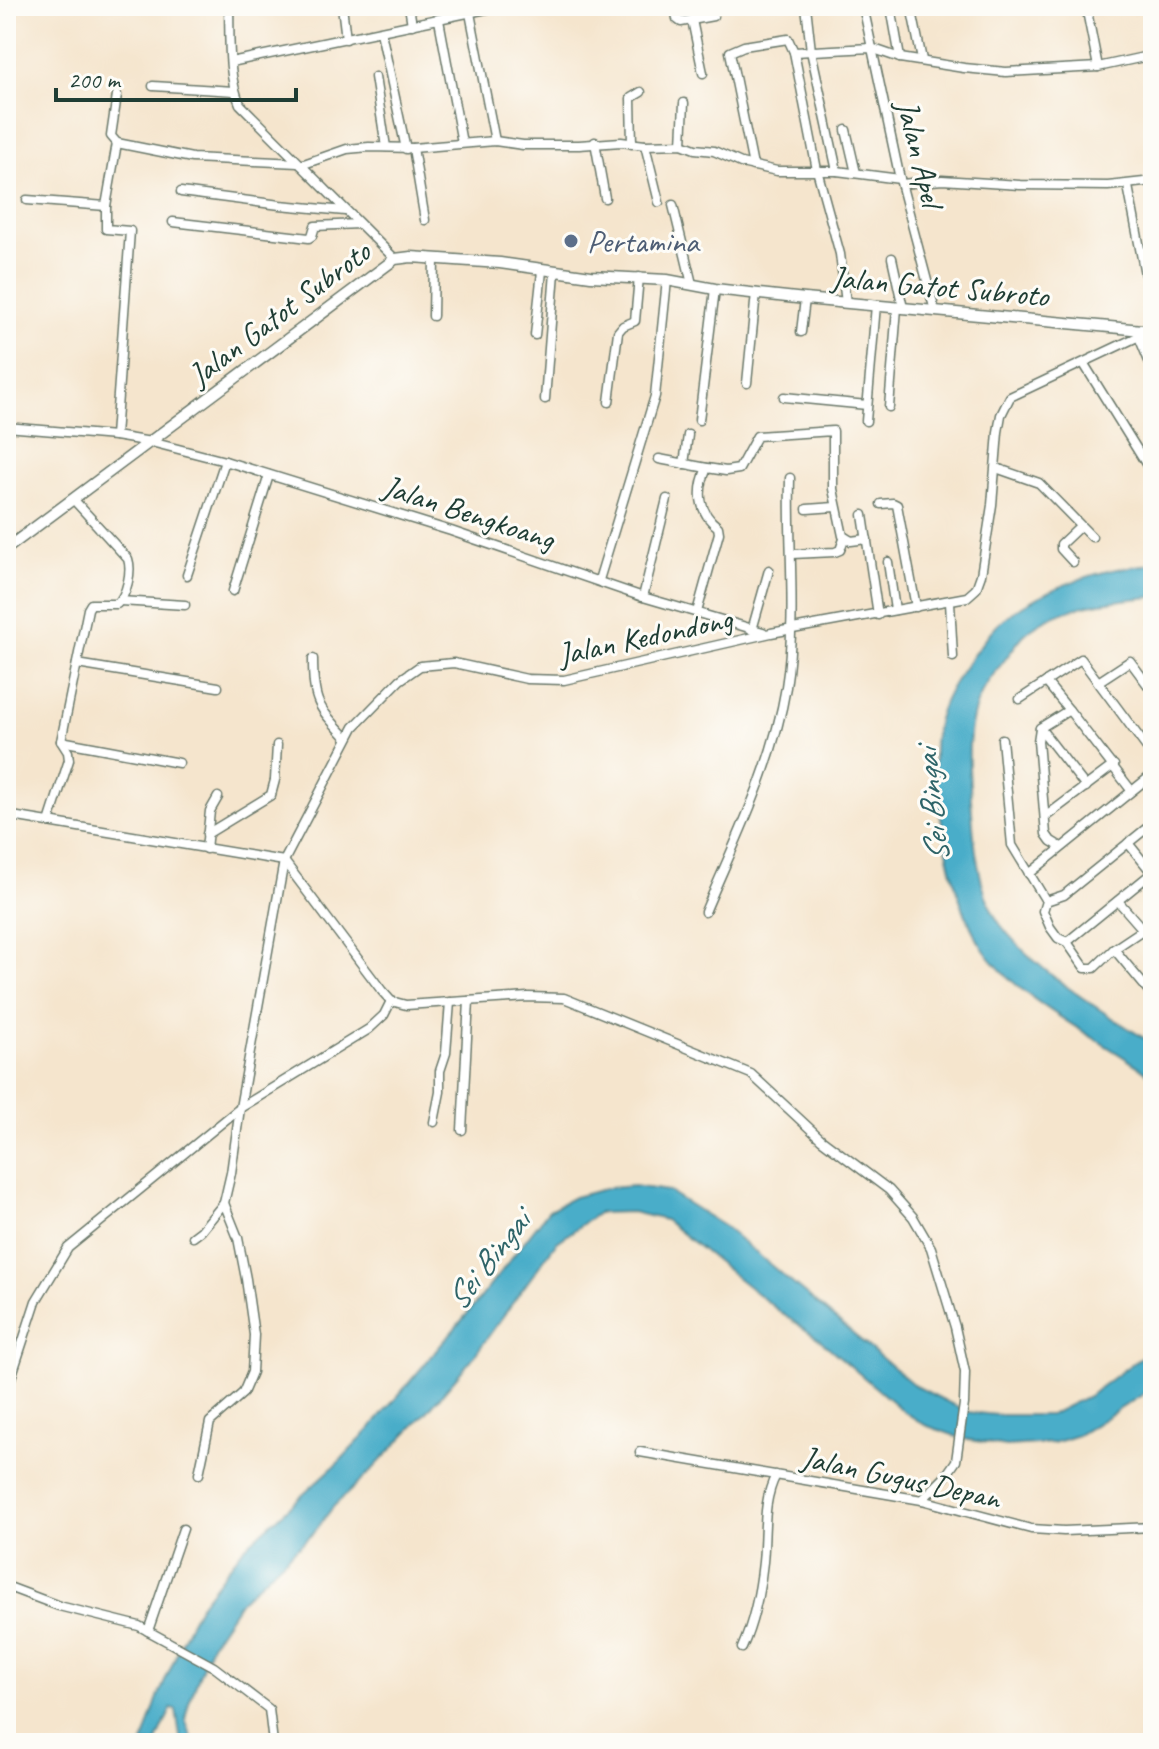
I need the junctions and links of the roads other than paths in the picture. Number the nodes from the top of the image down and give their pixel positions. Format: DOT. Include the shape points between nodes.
graph roads {
  1 [pos="229,6"];
  2 [pos="342,6"];
  3 [pos="409,6"];
  4 [pos="501,6"];
  5 [pos="675,6"];
  6 [pos="709,6"];
  7 [pos="806,6"];
  8 [pos="863,6"];
  9 [pos="911,6"];
  10 [pos="1086,6"];
  11 [pos="891,7"];
  12 [pos="476,10"];
  13 [pos="457,11"];
  14 [pos="439,20"];
  15 [pos="692,20"];
  16 [pos="412,25"];
  17 [pos="381,32"];
  18 [pos="346,39"];
  19 [pos="871,48"];
  20 [pos="811,51"];
  21 [pos="794,52"];
  22 [pos="1153,55"];
  23 [pos="900,58"];
  24 [pos="922,60"];
  25 [pos="231,62"];
  26 [pos="1098,67"];
  27 [pos="703,73"];
  28 [pos="375,77"];
  29 [pos="153,86"];
  30 [pos="234,91"];
  31 [pos="641,92"];
  32 [pos="117,95"];
  33 [pos="684,103"];
  34 [pos="846,130"];
  35 [pos="495,141"];
  36 [pos="595,142"];
  37 [pos="117,143"];
  38 [pos="462,143"];
  39 [pos="632,144"];
  40 [pos="682,144"];
  41 [pos="645,145"];
  42 [pos="386,147"];
  43 [pos="409,148"];
  44 [pos="299,164"];
  45 [pos="753,166"];
  46 [pos="817,170"];
  47 [pos="837,171"];
  48 [pos="856,173"];
  49 [pos="1153,181"];
  50 [pos="901,182"];
  51 [pos="1128,186"];
  52 [pos="181,192"];
  53 [pos="605,198"];
  54 [pos="27,200"];
  55 [pos="659,202"];
  56 [pos="673,205"];
  57 [pos="106,206"];
  58 [pos="345,211"];
  59 [pos="425,220"];
  60 [pos="173,222"];
  61 [pos="359,224"];
  62 [pos="892,258"];
  63 [pos="395,259"];
  64 [pos="434,260"];
  65 [pos="542,271"];
  66 [pos="555,272"];
  67 [pos="639,277"];
  68 [pos="667,280"];
  69 [pos="692,284"];
  70 [pos="715,289"];
  71 [pos="756,293"];
  72 [pos="1149,295"];
  73 [pos="805,299"];
  74 [pos="846,303"];
  75 [pos="876,305"];
  76 [pos="900,308"];
  77 [pos="935,311"];
  78 [pos="433,316"];
  79 [pos="1151,331"];
  80 [pos="801,332"];
  81 [pos="535,335"];
  82 [pos="1139,337"];
  83 [pos="1084,364"];
  84 [pos="1153,371"];
  85 [pos="747,383"];
  86 [pos="784,397"];
  87 [pos="545,399"];
  88 [pos="609,402"];
  89 [pos="867,405"];
  90 [pos="889,407"];
  91 [pos="699,420"];
  92 [pos="866,421"];
  93 [pos="6,427"];
  94 [pos="688,435"];
  95 [pos="115,436"];
  96 [pos="151,442"];
  97 [pos="659,459"];
  98 [pos="225,461"];
  99 [pos="684,464"];
  100 [pos="707,468"];
  101 [pos="996,468"];
  102 [pos="269,475"];
  103 [pos="1153,475"];
  104 [pos="790,478"];
  105 [pos="73,499"];
  106 [pos="667,499"];
  107 [pos="881,504"];
  108 [pos="835,507"];
  109 [pos="807,509"];
  110 [pos="863,515"];
  111 [pos="1080,526"];
  112 [pos="1092,537"];
  113 [pos="844,539"];
  114 [pos="867,539"];
  115 [pos="6,549"];
  116 [pos="792,554"];
  117 [pos="888,562"];
  118 [pos="1073,562"];
  119 [pos="769,570"];
  120 [pos="187,575"];
  121 [pos="599,580"];
  122 [pos="233,591"];
  123 [pos="643,597"];
  124 [pos="120,601"];
  125 [pos="950,602"];
  126 [pos="185,605"];
  127 [pos="916,607"];
  128 [pos="895,610"];
  129 [pos="697,612"];
  130 [pos="878,615"];
  131 [pos="752,630"];
  132 [pos="791,630"];
  133 [pos="771,633"];
  134 [pos="953,657"];
  135 [pos="313,659"];
  136 [pos="77,664"];
  137 [pos="1046,682"];
  138 [pos="1098,682"];
  139 [pos="218,687"];
  140 [pos="1153,692"];
  141 [pos="1020,699"];
  142 [pos="1069,710"];
  143 [pos="1040,728"];
  144 [pos="347,738"];
  145 [pos="1002,739"];
  146 [pos="61,741"];
  147 [pos="277,745"];
  148 [pos="1153,756"];
  149 [pos="179,763"];
  150 [pos="1114,765"];
  151 [pos="1153,774"];
  152 [pos="1086,787"];
  153 [pos="1131,790"];
  154 [pos="218,797"];
  155 [pos="6,815"];
  156 [pos="1045,817"];
  157 [pos="49,822"];
  158 [pos="1153,823"];
  159 [pos="207,834"];
  160 [pos="1128,843"];
  161 [pos="1061,847"];
  162 [pos="206,849"];
  163 [pos="284,861"];
  164 [pos="1153,873"];
  165 [pos="1029,874"];
  166 [pos="1046,901"];
  167 [pos="1118,901"];
  168 [pos="705,912"];
  169 [pos="1144,929"];
  170 [pos="1153,941"];
  171 [pos="1067,942"];
  172 [pos="1114,949"];
  173 [pos="1153,996"];
  174 [pos="391,1001"];
  175 [pos="469,1001"];
  176 [pos="450,1002"];
  177 [pos="240,1108"];
  178 [pos="434,1122"];
  179 [pos="462,1130"];
  180 [pos="224,1203"];
  181 [pos="193,1237"];
  182 [pos="11,1367"];
  183 [pos="6,1393"];
  184 [pos="640,1452"];
  185 [pos="199,1474"];
  186 [pos="776,1475"];
  187 [pos="922,1500"];
  188 [pos="1153,1527"];
  189 [pos="183,1529"];
  190 [pos="6,1586"];
  191 [pos="152,1633"];
  192 [pos="742,1648"];
  193 [pos="273,1743"];
  1 -- 25 [label="street"];
  2 -- 18 [label="street"];
  3 -- 16 [label="street"];
  4 -- 12 [label="street"];
  5 -- 15 [label="street" via="679,21"];
  6 -- 15 [label="street" via="714,16"];
  7 -- 20 [label="street"];
  8 -- 19 [label="street, Jalan Apel"];
  9 -- 24 [label="street"];
  10 -- 26 [label="street"];
  11 -- 23 [label="street"];
  12 -- 13 [label="street"];
  12 -- 35 [label="street"];
  13 -- 14 [label="street"];
  14 -- 16 [label="street"];
  14 -- 38 [label="street"];
  15 -- 27 [label="street"];
  16 -- 17 [label="street"];
  17 -- 18 [label="street"];
  17 -- 43 [label="street"];
  18 -- 25 [label="street"];
  19 -- 20 [label="street"];
  19 -- 23 [label="street"];
  19 -- 50 [label="street, Jalan Apel"];
  20 -- 21 [label="street"];
  20 -- 47 [label="street"];
  21 -- 45 [label="street" via="786,38 730,52"];
  21 -- 46 [label="street"];
  22 -- 26 [label="street"];
  23 -- 24 [label="street"];
  24 -- 26 [label="street" via="1006,72"];
  25 -- 30 [label="street"];
  28 -- 42 [label="street"];
  29 -- 30 [label="street"];
  30 -- 44 [label="street" via="240,104"];
  31 -- 39 [label="street" via="631,98"];
  32 -- 37 [label="street" via="111,136"];
  33 -- 40 [label="street"];
  34 -- 48 [label="street"];
  35 -- 36 [label="street"];
  35 -- 38 [label="street"];
  36 -- 39 [label="street"];
  36 -- 53 [label="street"];
  37 -- 44 [label="street" via="192,158"];
  37 -- 57 [label="street"];
  38 -- 43 [label="street"];
  39 -- 41 [label="street"];
  40 -- 41 [label="street"];
  40 -- 45 [label="street"];
  41 -- 55 [label="street"];
  42 -- 43 [label="street"];
  42 -- 44 [label="street" via="347,149"];
  43 -- 59 [label="street"];
  44 -- 58 [label="street"];
  45 -- 46 [label="street"];
  46 -- 47 [label="street"];
  46 -- 74 [label="street" via="840,254"];
  47 -- 48 [label="street"];
  48 -- 50 [label="street"];
  49 -- 51 [label="street"];
  50 -- 51 [label="street"];
  50 -- 77 [label="street, Jalan Apel"];
  51 -- 72 [label="street"];
  52 -- 58 [label="street"];
  54 -- 57 [label="street"];
  56 -- 69 [label="street"];
  57 -- 95 [label="street" via="106,229 130,231"];
  58 -- 61 [label="street"];
  60 -- 61 [label="street" via="309,238 317,225"];
  61 -- 63 [label="street"];
  62 -- 76 [label="street"];
  63 -- 64 [label="main road, Jalan Gatot Subroto"];
  63 -- 96 [label="main road, Jalan Gatot Subroto"];
  64 -- 65 [label="main road, Jalan Gatot Subroto"];
  64 -- 78 [label="street"];
  65 -- 66 [label="main road, Jalan Gatot Subroto"];
  65 -- 81 [label="street"];
  66 -- 67 [label="main road, Jalan Gatot Subroto"];
  66 -- 87 [label="street"];
  67 -- 68 [label="main road, Jalan Gatot Subroto"];
  67 -- 88 [label="street" via="635,321 618,332"];
  68 -- 69 [label="main road, Jalan Gatot Subroto"];
  68 -- 121 [label="street" via="655,396"];
  69 -- 70 [label="main road, Jalan Gatot Subroto"];
  70 -- 71 [label="main road, Jalan Gatot Subroto"];
  70 -- 91 [label="street"];
  71 -- 73 [label="main road, Jalan Gatot Subroto"];
  71 -- 85 [label="street"];
  73 -- 74 [label="main road, Jalan Gatot Subroto"];
  73 -- 80 [label="street"];
  74 -- 75 [label="main road, Jalan Gatot Subroto"];
  75 -- 76 [label="main road, Jalan Gatot Subroto"];
  75 -- 89 [label="street"];
  76 -- 77 [label="main road, Jalan Gatot Subroto"];
  76 -- 90 [label="street"];
  77 -- 79 [label="main road, Jalan Gatot Subroto"];
  79 -- 82 [label="street, Jalan Kedondong"];
  82 -- 83 [label="street, Jalan Kedondong"];
  82 -- 84 [label="street"];
  83 -- 101 [label="street, Jalan Kedondong" via="1010,397 1001,415"];
  83 -- 103 [label="street"];
  86 -- 89 [label="street"];
  89 -- 92 [label="street"];
  93 -- 95 [label="street, Jalan Bengkoang"];
  94 -- 99 [label="street"];
  95 -- 96 [label="street, Jalan Bengkoang"];
  96 -- 98 [label="street, Jalan Bengkoang"];
  96 -- 105 [label="main road, Jalan Gatot Subroto"];
  97 -- 99 [label="street"];
  98 -- 102 [label="street, Jalan Bengkoang"];
  98 -- 120 [label="street"];
  99 -- 100 [label="street"];
  100 -- 108 [label="street" via="739,469 760,435 833,431"];
  100 -- 129 [label="street" via="700,494 719,533"];
  101 -- 111 [label="street" via="1039,483"];
  101 -- 125 [label="street, Jalan Kedondong" via="981,575 967,597"];
  102 -- 121 [label="street, Jalan Bengkoang"];
  102 -- 122 [label="street"];
  104 -- 116 [label="street"];
  105 -- 115 [label="main road, Jalan Gatot Subroto"];
  105 -- 124 [label="street" via="129,561"];
  106 -- 123 [label="street"];
  107 -- 127 [label="street" via="897,505"];
  108 -- 109 [label="street"];
  108 -- 113 [label="street"];
  110 -- 114 [label="street"];
  111 -- 112 [label="street"];
  111 -- 118 [label="street" via="1061,544"];
  113 -- 114 [label="street"];
  113 -- 116 [label="street" via="835,552"];
  114 -- 130 [label="street"];
  116 -- 132 [label="street"];
  117 -- 128 [label="street"];
  119 -- 131 [label="street"];
  121 -- 123 [label="street, Jalan Bengkoang"];
  123 -- 129 [label="street, Jalan Bengkoang"];
  124 -- 126 [label="street"];
  124 -- 136 [label="street" via="91,604"];
  125 -- 127 [label="street, Jalan Kedondong"];
  125 -- 134 [label="street"];
  127 -- 128 [label="street, Jalan Kedondong"];
  128 -- 130 [label="street, Jalan Kedondong"];
  129 -- 131 [label="street, Jalan Bengkoang"];
  130 -- 132 [label="street, Jalan Kedondong"];
  131 -- 133 [label="street, Jalan Bengkoang"];
  132 -- 133 [label="street, Jalan Kedondong"];
  132 -- 168 [label="street" via="777,732"];
  133 -- 144 [label="street, Jalan Kedondong" via="555,681 454,663 420,666 400,680"];
  135 -- 144 [label="street" via="319,708"];
  136 -- 139 [label="street"];
  136 -- 146 [label="street"];
  137 -- 138 [label="street" via="1081,659"];
  137 -- 141 [label="street"];
  137 -- 142 [label="street"];
  138 -- 140 [label="street" via="1130,661"];
  138 -- 148 [label="street"];
  142 -- 143 [label="street"];
  142 -- 150 [label="street"];
  143 -- 152 [label="street"];
  143 -- 156 [label="street"];
  144 -- 163 [label="street, Jalan Kedondong"];
  145 -- 165 [label="street" via="1012,845"];
  146 -- 149 [label="street"];
  146 -- 157 [label="street" via="69,760"];
  147 -- 159 [label="street" via="271,795"];
  150 -- 152 [label="street"];
  150 -- 153 [label="street"];
  151 -- 153 [label="street"];
  152 -- 156 [label="street"];
  153 -- 161 [label="street"];
  154 -- 159 [label="street"];
  155 -- 157 [label="street"];
  156 -- 161 [label="street" via="1046,834"];
  157 -- 162 [label="street"];
  158 -- 160 [label="street"];
  159 -- 162 [label="street"];
  160 -- 164 [label="street"];
  160 -- 166 [label="street" via="1064,895"];
  161 -- 165 [label="street"];
  162 -- 163 [label="street"];
  163 -- 174 [label="street"];
  163 -- 177 [label="street, Jalan Kedondong"];
  164 -- 167 [label="street"];
  165 -- 166 [label="street"];
  166 -- 171 [label="street" via="1046,920"];
  167 -- 169 [label="street"];
  167 -- 171 [label="street"];
  169 -- 170 [label="street"];
  169 -- 172 [label="street"];
  171 -- 172 [label="street" via="1089,969"];
  172 -- 173 [label="street"];
  174 -- 176 [label="street"];
  174 -- 177 [label="street" via="369,1029"];
  175 -- 176 [label="street"];
  175 -- 179 [label="street"];
  175 -- 187 [label="street" via="564,998 751,1074 821,1139 903,1203 931,1248 963,1355 966,1386 959,1453"];
  176 -- 178 [label="street"];
  177 -- 180 [label="street, Jalan Kedondong"];
  177 -- 182 [label="street" via="68,1248 36,1301"];
  180 -- 181 [label="street"];
  180 -- 185 [label="street" via="243,1261 253,1363 243,1393 210,1422"];
  182 -- 183 [label="street"];
  184 -- 186 [label="street, Jalan Gugus Depan"];
  186 -- 187 [label="street, Jalan Gugus Depan"];
  186 -- 192 [label="street" via="768,1490 755,1617"];
  187 -- 188 [label="street, Jalan Gugus Depan" via="1031,1529"];
  189 -- 191 [label="street"];
  190 -- 191 [label="street"];
  191 -- 193 [label="street" via="214,1667 269,1709"];
}
